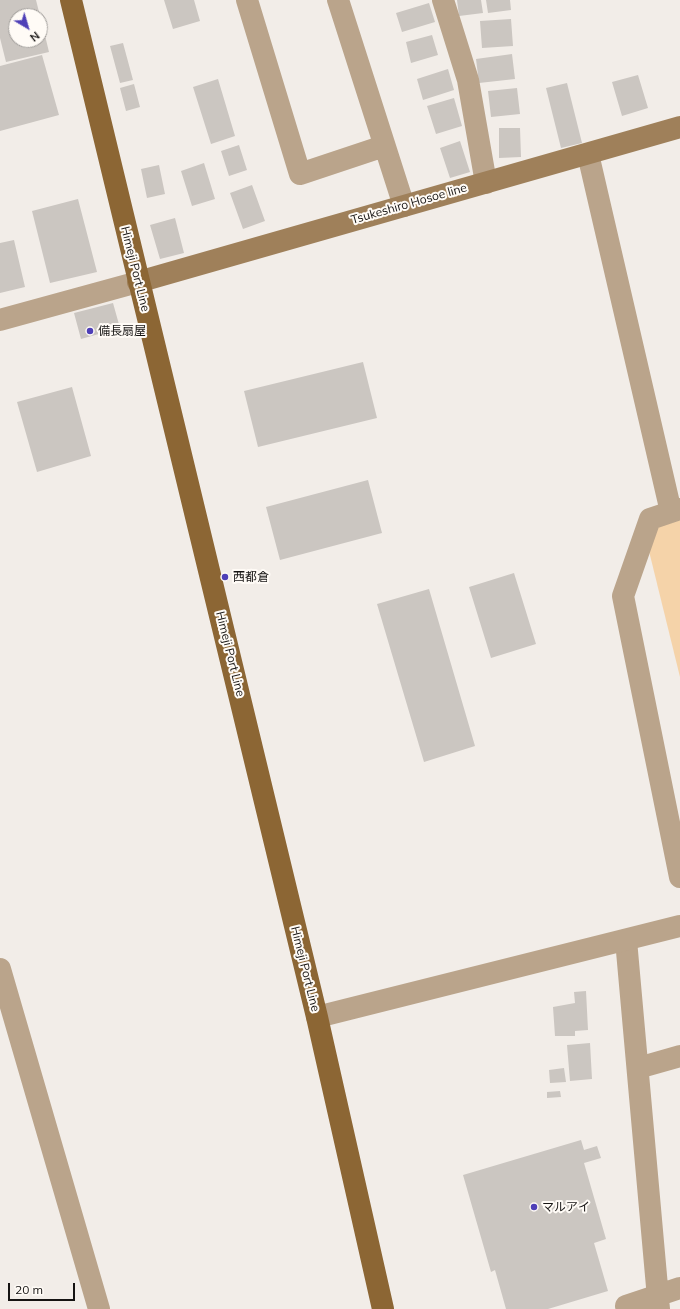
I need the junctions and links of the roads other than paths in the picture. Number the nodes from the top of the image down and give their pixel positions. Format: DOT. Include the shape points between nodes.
graph roads {
  1 [pos="71,0"];
  2 [pos="247,0"];
  3 [pos="338,0"];
  4 [pos="443,0"];
  5 [pos="680,127"];
  6 [pos="384,146"];
  7 [pos="588,154"];
  8 [pos="486,182"];
  9 [pos="404,206"];
  10 [pos="138,282"];
  11 [pos="0,320"];
  12 [pos="676,510"];
  13 [pos="680,877"];
  14 [pos="680,926"];
  15 [pos="626,940"];
  16 [pos="0,969"];
  17 [pos="317,1017"];
  18 [pos="680,1056"];
  19 [pos="638,1068"];
  20 [pos="680,1288"];
  21 [pos="659,1302"];
  22 [pos="626,1306"];
  23 [pos="99,1309"];
  24 [pos="383,1309"];
  1 -- 10 [label="main road, Himeji Port Line"];
  2 -- 6 [label="street" via="300,174"];
  3 -- 6 [label="street"];
  4 -- 8 [label="street" via="468,80"];
  5 -- 7 [label="main road, Tsukeshiro Hosoe line"];
  6 -- 9 [label="street"];
  7 -- 8 [label="main road, Tsukeshiro Hosoe line"];
  7 -- 12 [label="street"];
  8 -- 9 [label="main road, Tsukeshiro Hosoe line"];
  9 -- 10 [label="main road, Tsukeshiro Hosoe line"];
  10 -- 11 [label="street"];
  10 -- 17 [label="main road, Himeji Port Line"];
  12 -- 13 [label="street" via="650,519 623,596"];
  14 -- 15 [label="street"];
  15 -- 17 [label="street"];
  15 -- 19 [label="street"];
  16 -- 23 [label="street"];
  17 -- 24 [label="main road, Himeji Port Line"];
  18 -- 19 [label="street"];
  19 -- 21 [label="street"];
  20 -- 21 [label="street"];
  21 -- 22 [label="street"];
}
